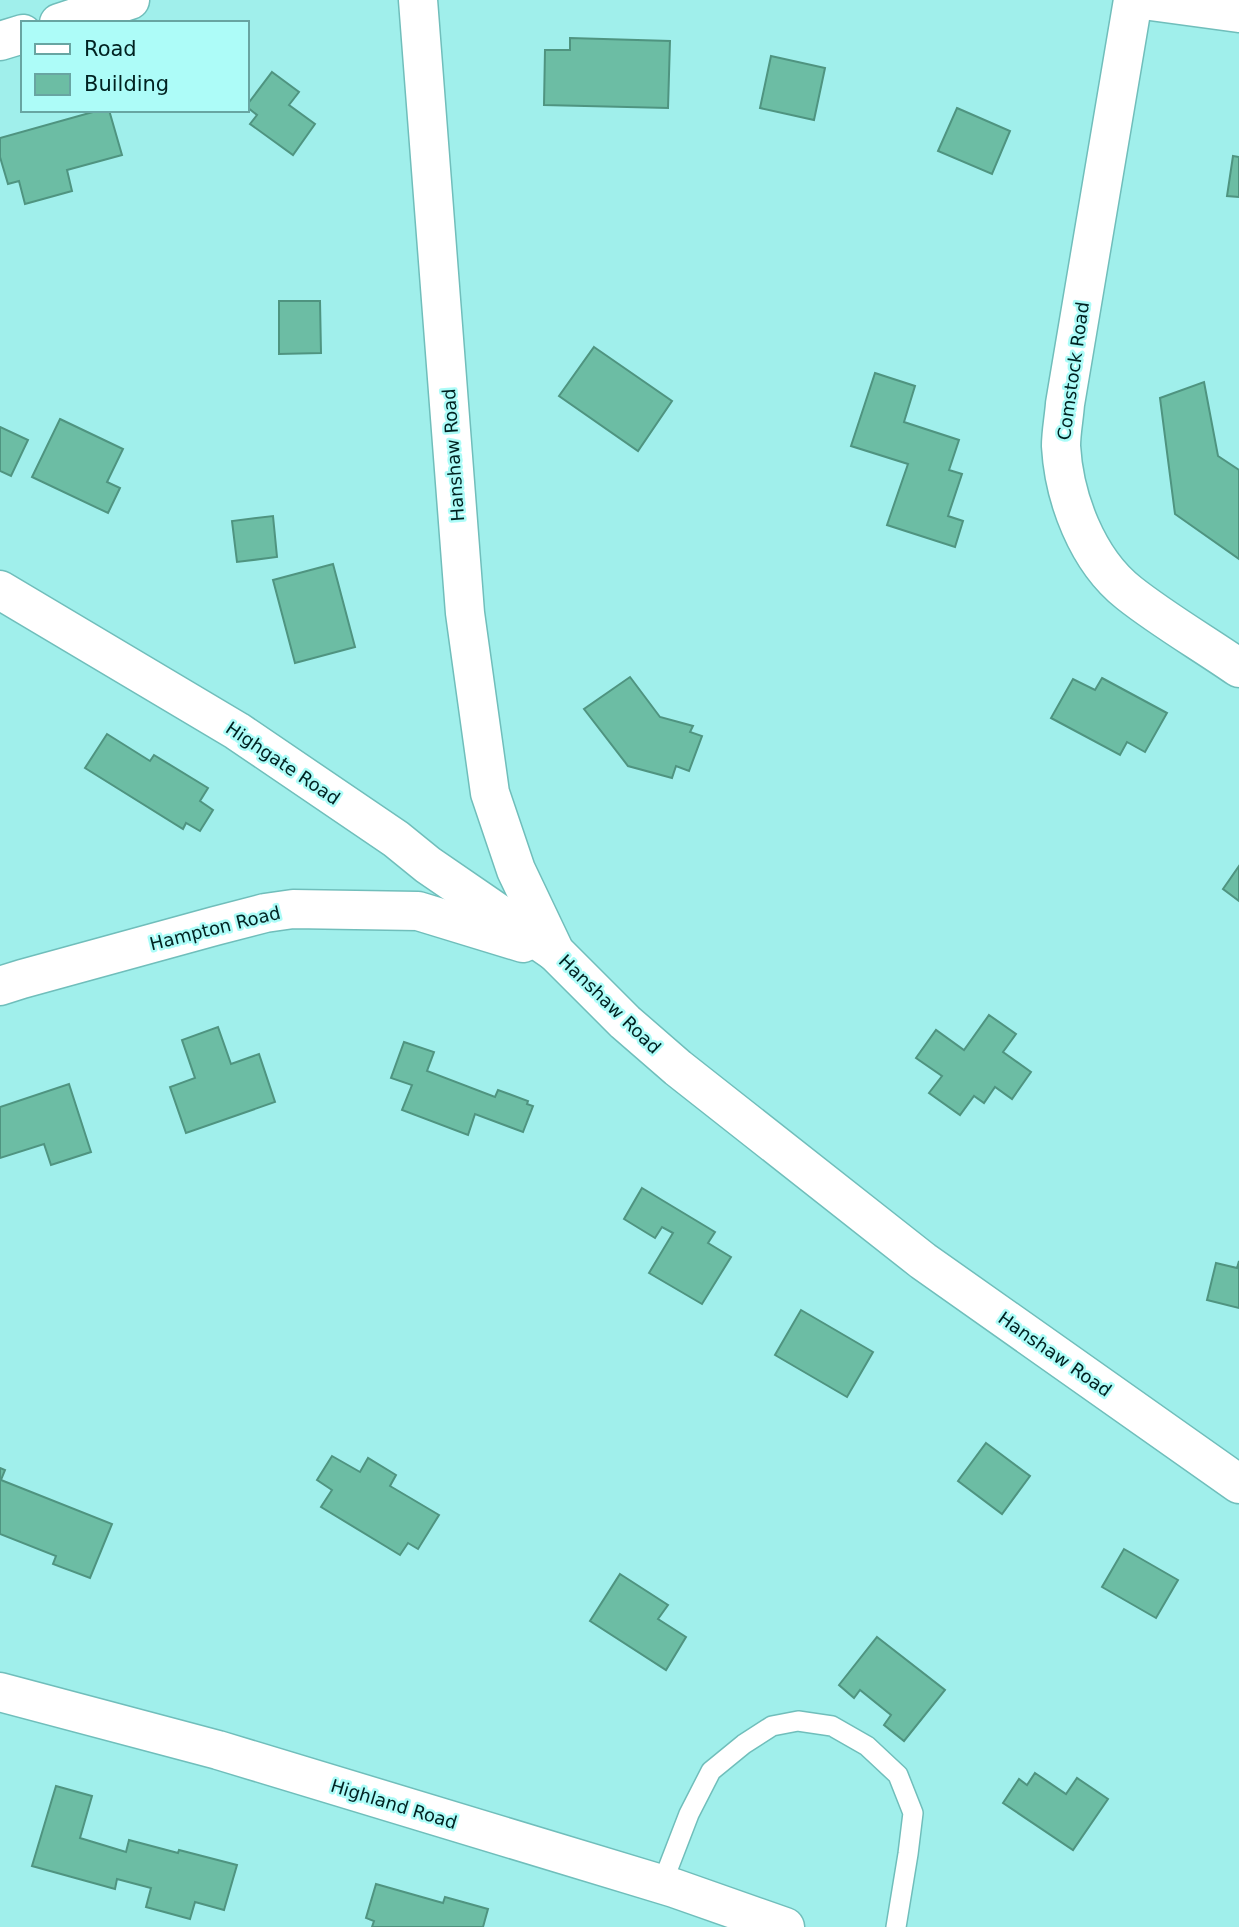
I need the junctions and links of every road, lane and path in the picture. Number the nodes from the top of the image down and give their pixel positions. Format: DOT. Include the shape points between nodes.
graph roads {
  1 [pos="130,0"];
  2 [pos="418,0"];
  3 [pos="1133,0"];
  4 [pos="1143,0"];
  5 [pos="1239,13"];
  6 [pos="65,21"];
  7 [pos="21,35"];
  8 [pos="0,41"];
  9 [pos="0,590"];
  10 [pos="1239,668"];
  11 [pos="555,952"];
  12 [pos="0,986"];
  13 [pos="1239,1485"];
  14 [pos="0,1692"];
  15 [pos="662,1884"];
  16 [pos="785,1927"];
  17 [pos="896,1927"];
  1 -- 6 [label="street"];
  2 -- 11 [label="street, Hanshaw Road" via="465,613 490,793 516,870"];
  3 -- 10 [label="street, Comstock Road" via="1065,404 1062,464 1071,505 1088,543 1111,575 1128,592"];
  4 -- 5 [label="street"];
  7 -- 8 [label="street"];
  9 -- 11 [label="street, Highgate Road" via="237,731"];
  11 -- 12 [label="street, Hampton Road" via="418,911 293,909"];
  11 -- 13 [label="street, Hanshaw Road" via="678,1068 923,1261"];
  14 -- 15 [label="street, Highland Road" via="218,1751"];
  15 -- 16 [label="street, Highland Road"];
  15 -- 17 [label="lane" via="711,1771 772,1726 798,1721 832,1726 867,1746 898,1775 913,1813"];
}
